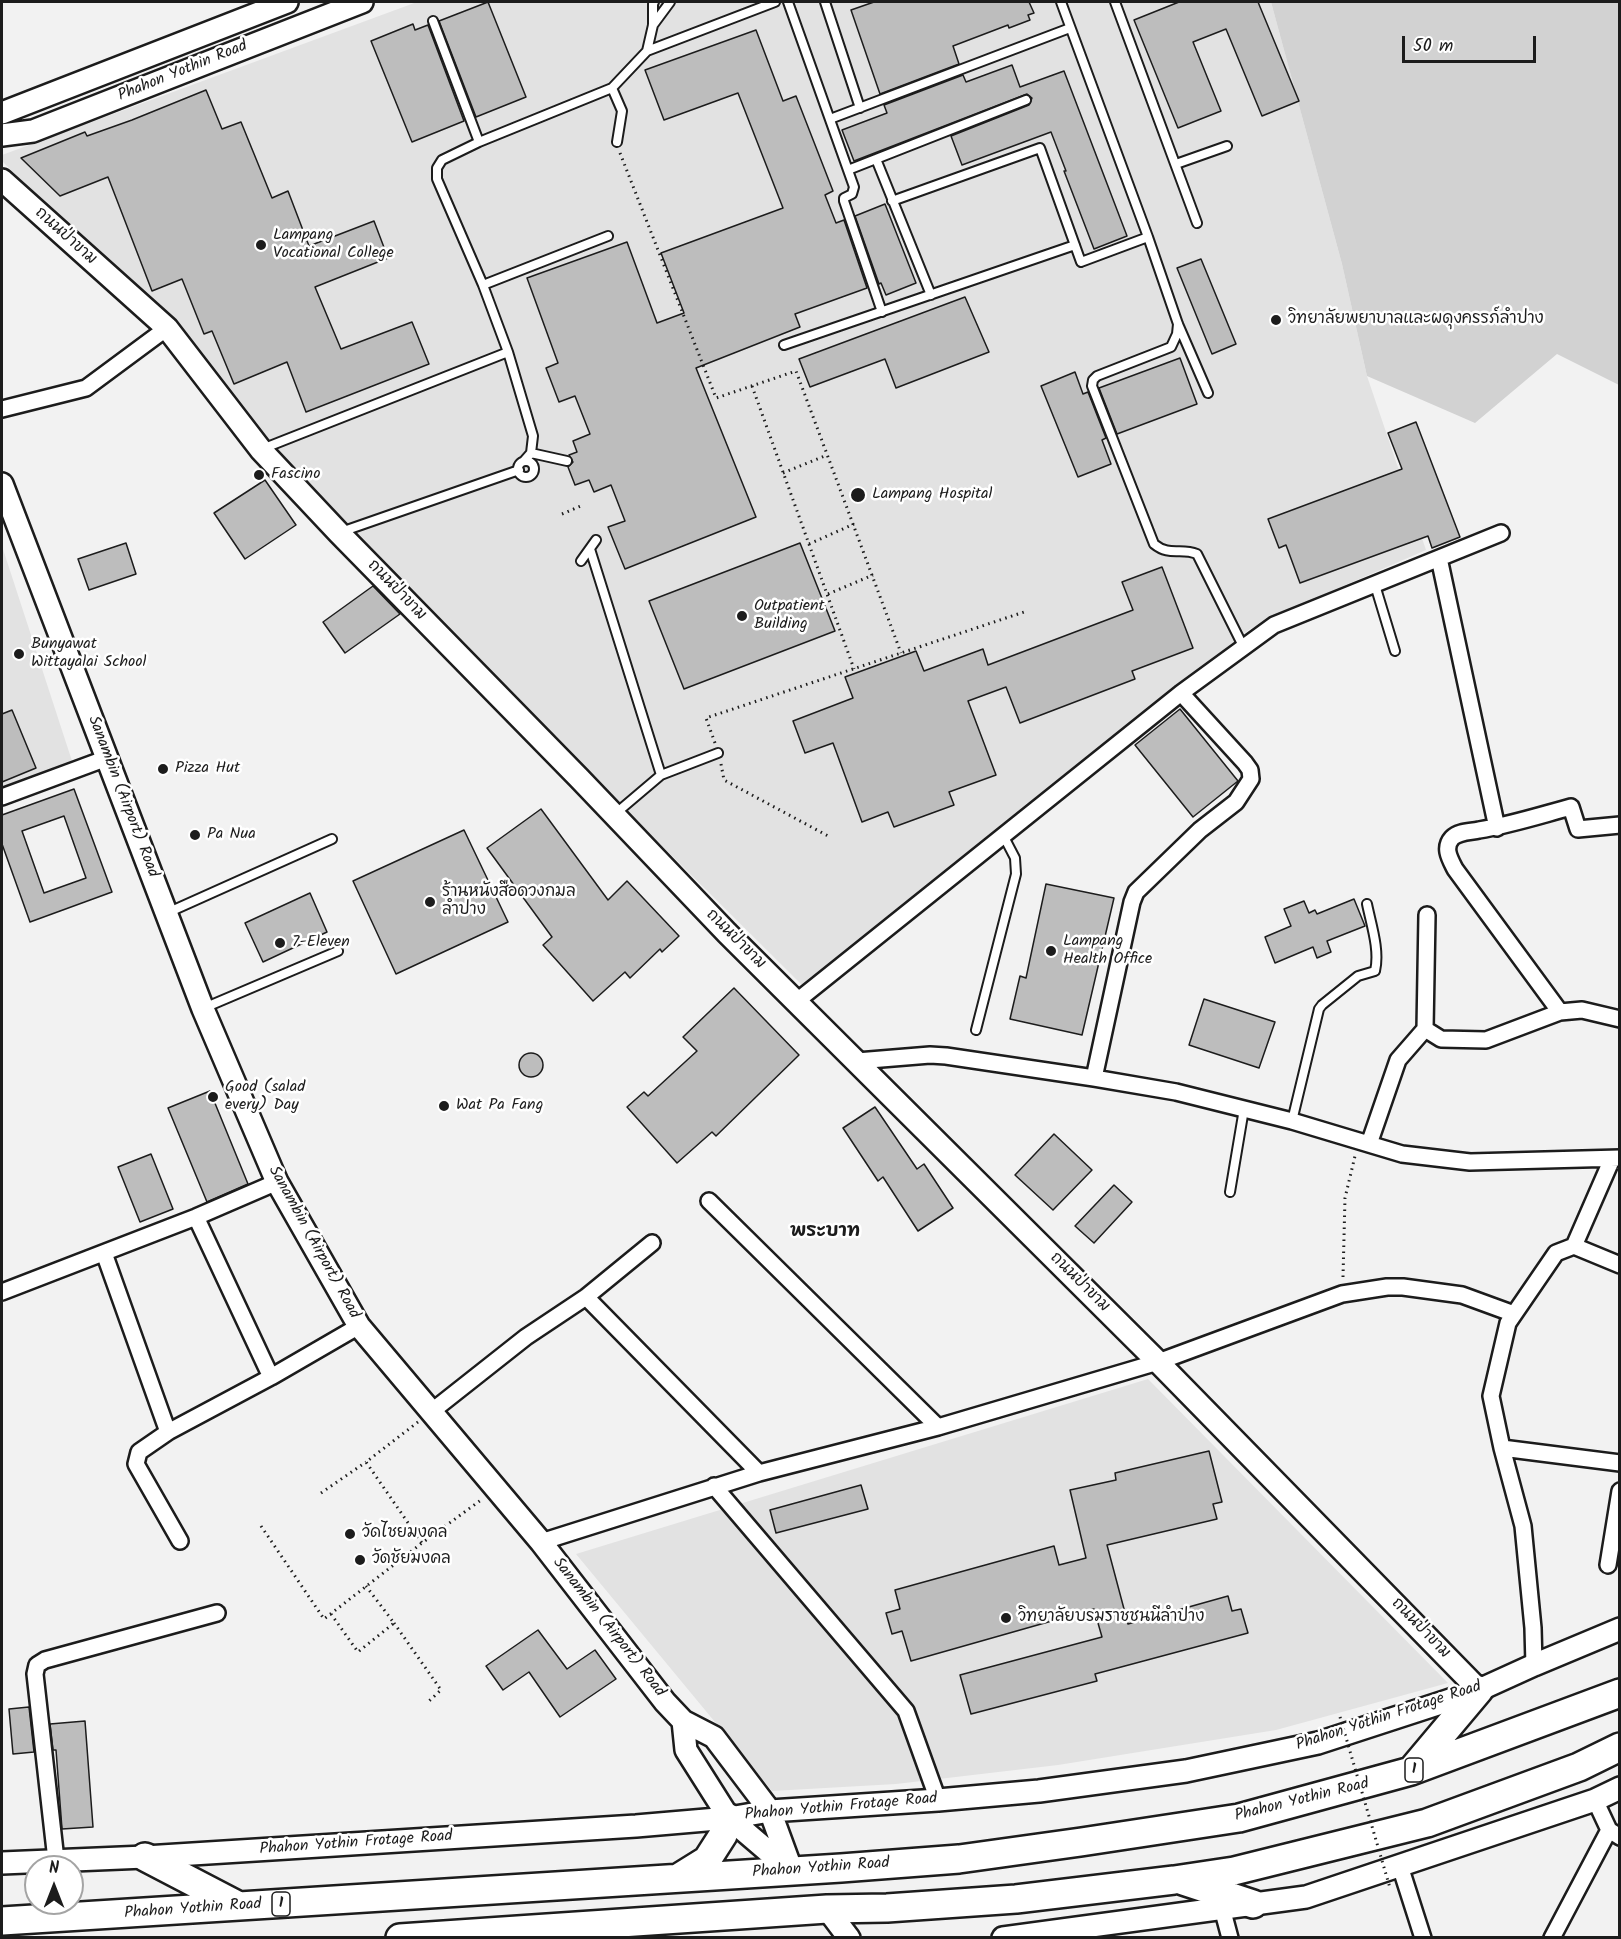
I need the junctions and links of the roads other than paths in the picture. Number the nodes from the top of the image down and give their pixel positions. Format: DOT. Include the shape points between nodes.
graph roads {
  1 [pos="287,2"];
  2 [pos="362,2"];
  3 [pos="654,2"];
  4 [pos="670,2"];
  5 [pos="775,2"];
  6 [pos="788,2"];
  7 [pos="825,2"];
  8 [pos="1061,2"];
  9 [pos="1115,2"];
  10 [pos="433,21"];
  11 [pos="652,25"];
  12 [pos="1070,28"];
  13 [pos="647,51"];
  14 [pos="612,88"];
  15 [pos="1026,100"];
  16 [pos="860,108"];
  17 [pos="2,113"];
  18 [pos="830,119"];
  19 [pos="2,135"];
  20 [pos="479,142"];
  21 [pos="617,142"];
  22 [pos="1227,146"];
  23 [pos="876,159"];
  24 [pos="1176,164"];
  25 [pos="848,170"];
  26 [pos="2,180"];
  27 [pos="892,201"];
  28 [pos="1197,223"];
  29 [pos="608,236"];
  30 [pos="1148,237"];
  31 [pos="1075,245"];
  32 [pos="483,285"];
  33 [pos="931,295"];
  34 [pos="882,312"];
  35 [pos="1178,324"];
  36 [pos="167,328"];
  37 [pos="784,345"];
  38 [pos="508,352"];
  39 [pos="1208,393"];
  40 [pos="2,409"];
  41 [pos="261,450"];
  42 [pos="531,453"];
  43 [pos="567,461"];
  44 [pos="524,462"];
  45 [pos="519,470"];
  46 [pos="2,484"];
  47 [pos="339,533"];
  48 [pos="1501,533"];
  49 [pos="596,540"];
  50 [pos="590,549"];
  51 [pos="1439,558"];
  52 [pos="581,561"];
  53 [pos="1375,585"];
  54 [pos="1243,646"];
  55 [pos="1395,651"];
  56 [pos="1181,693"];
  57 [pos="718,753"];
  58 [pos="107,758"];
  59 [pos="661,775"];
  60 [pos="2,797"];
  61 [pos="614,815"];
  62 [pos="1620,825"];
  63 [pos="1497,828"];
  64 [pos="1003,835"];
  65 [pos="332,839"];
  66 [pos="1367,904"];
  67 [pos="167,913"];
  68 [pos="1427,915"];
  69 [pos="338,951"];
  70 [pos="797,1001"];
  71 [pos="203,1009"];
  72 [pos="1560,1012"];
  73 [pos="1620,1019"];
  74 [pos="1425,1029"];
  75 [pos="976,1030"];
  76 [pos="857,1061"];
  77 [pos="1095,1078"];
  78 [pos="1244,1109"];
  79 [pos="1292,1121"];
  80 [pos="1364,1143"];
  81 [pos="1616,1158"];
  82 [pos="277,1182"];
  83 [pos="1230,1192"];
  84 [pos="708,1201"];
  85 [pos="196,1217"];
  86 [pos="652,1243"];
  87 [pos="1574,1246"];
  88 [pos="104,1253"];
  89 [pos="1620,1265"];
  90 [pos="2,1292"];
  91 [pos="586,1297"];
  92 [pos="1514,1314"];
  93 [pos="359,1326"];
  94 [pos="1158,1362"];
  95 [pos="271,1377"];
  96 [pos="431,1412"];
  97 [pos="938,1427"];
  98 [pos="168,1432"];
  99 [pos="1502,1448"];
  100 [pos="1620,1463"];
  101 [pos="759,1473"];
  102 [pos="714,1486"];
  103 [pos="1620,1491"];
  104 [pos="180,1541"];
  105 [pos="541,1542"];
  106 [pos="1608,1565"];
  107 [pos="217,1613"];
  108 [pos="1620,1629"];
  109 [pos="1534,1665"];
  110 [pos="1479,1690"];
  111 [pos="1620,1693"];
  112 [pos="682,1721"];
  113 [pos="1620,1747"];
  114 [pos="1411,1772"];
  115 [pos="1620,1788"];
  116 [pos="938,1800"];
  117 [pos="1595,1800"];
  118 [pos="770,1810"];
  119 [pos="729,1818"];
  120 [pos="1614,1834"];
  121 [pos="55,1855"];
  122 [pos="145,1857"];
  123 [pos="84,1859"];
  124 [pos="24,1862"];
  125 [pos="2,1863"];
  126 [pos="1401,1866"];
  127 [pos="792,1871"];
  128 [pos="677,1878"];
  129 [pos="1179,1880"];
  130 [pos="1253,1904"];
  131 [pos="240,1907"];
  132 [pos="1222,1908"];
  133 [pos="827,1909"];
  134 [pos="2,1921"];
  135 [pos="400,1938"];
  136 [pos="849,1938"];
  137 [pos="1003,1938"];
  138 [pos="1230,1938"];
  139 [pos="1423,1938"];
  140 [pos="1552,1938"];
  1 -- 17 [label="street, Phahon Yothin Road"];
  2 -- 19 [label="street, Phahon Yothin Road" via="33,131"];
  3 -- 11 [label="lane"];
  4 -- 11 [label="lane"];
  5 -- 13 [label="lane"];
  6 -- 18 [label="lane"];
  7 -- 16 [label="lane"];
  8 -- 12 [label="lane"];
  9 -- 24 [label="lane"];
  10 -- 20 [label="lane"];
  11 -- 13 [label="lane"];
  12 -- 16 [label="lane"];
  12 -- 30 [label="lane"];
  13 -- 14 [label="lane"];
  14 -- 20 [label="lane"];
  14 -- 21 [label="lane" via="622,111"];
  15 -- 23 [label="lane"];
  16 -- 18 [label="lane"];
  18 -- 25 [label="lane"];
  20 -- 32 [label="lane" via="442,160 437,179"];
  22 -- 24 [label="lane"];
  23 -- 25 [label="lane"];
  23 -- 27 [label="lane"];
  24 -- 28 [label="lane"];
  25 -- 34 [label="lane" via="854,191 844,201"];
  26 -- 36 [label="street, ถนนป่าขาม"];
  27 -- 31 [label="lane" via="1040,148"];
  27 -- 33 [label="lane"];
  29 -- 32 [label="lane"];
  30 -- 31 [label="lane" via="1081,262"];
  30 -- 35 [label="lane"];
  31 -- 33 [label="lane"];
  32 -- 38 [label="lane"];
  33 -- 34 [label="lane"];
  34 -- 37 [label="lane"];
  35 -- 39 [label="lane"];
  35 -- 54 [label="lane" via="1171,347 1097,376 1092,386 1154,544 1162,550 1197,554"];
  36 -- 40 [label="street" via="86,388"];
  36 -- 41 [label="street, ถนนป่าขาม"];
  38 -- 41 [label="lane"];
  38 -- 42 [label="lane" via="533,436"];
  41 -- 47 [label="street, ถนนป่าขาม"];
  42 -- 43 [label="lane"];
  42 -- 44 [label="lane"];
  44 -- 45 [label="lane"];
  44 -- 45 [label="lane" via="534,466 532,474 521,475"];
  45 -- 47 [label="lane"];
  46 -- 58 [label="street, Sanambin (Airport) Road"];
  47 -- 61 [label="street, ถนนป่าขาม"];
  48 -- 51 [label="street"];
  49 -- 50 [label="lane"];
  50 -- 52 [label="lane"];
  50 -- 59 [label="lane"];
  51 -- 53 [label="street"];
  51 -- 63 [label="street"];
  53 -- 54 [label="street" via="1274,625"];
  53 -- 55 [label="lane"];
  54 -- 56 [label="street"];
  56 -- 64 [label="street"];
  56 -- 77 [label="street" via="1245,763 1251,779 1236,802 1200,830 1136,892"];
  57 -- 59 [label="lane"];
  58 -- 60 [label="street"];
  58 -- 67 [label="street, Sanambin (Airport) Road"];
  59 -- 61 [label="lane"];
  61 -- 70 [label="street, ถนนป่าขาม"];
  62 -- 63 [label="street" via="1578,830 1571,807"];
  63 -- 72 [label="street" via="1460,833 1452,839 1447,855"];
  64 -- 70 [label="street"];
  64 -- 75 [label="lane" via="1015,858 1017,874"];
  65 -- 67 [label="lane"];
  66 -- 79 [label="lane" via="1374,936 1375,971 1358,976 1319,1009"];
  67 -- 71 [label="street, Sanambin (Airport) Road"];
  68 -- 74 [label="street"];
  69 -- 71 [label="lane"];
  70 -- 76 [label="street, ถนนป่าขาม"];
  71 -- 82 [label="street, Sanambin (Airport) Road"];
  72 -- 73 [label="street" via="1582,1010"];
  72 -- 74 [label="street" via="1486,1040 1441,1039"];
  74 -- 80 [label="street" via="1398,1060"];
  76 -- 77 [label="street" via="946,1056"];
  76 -- 94 [label="street, ถนนป่าขาม"];
  77 -- 78 [label="street"];
  78 -- 79 [label="street"];
  78 -- 83 [label="lane"];
  79 -- 80 [label="street"];
  80 -- 81 [label="street" via="1402,1154 1470,1162"];
  81 -- 87 [label="street"];
  82 -- 85 [label="street"];
  82 -- 93 [label="street, Sanambin (Airport) Road"];
  84 -- 97 [label="street"];
  85 -- 88 [label="street"];
  85 -- 95 [label="street"];
  86 -- 91 [label="street"];
  87 -- 89 [label="street"];
  87 -- 92 [label="street" via="1556,1253"];
  88 -- 90 [label="street"];
  88 -- 98 [label="street"];
  91 -- 96 [label="street" via="526,1337"];
  91 -- 101 [label="street"];
  92 -- 94 [label="street" via="1462,1295 1388,1287 1342,1294"];
  92 -- 99 [label="street" via="1508,1323 1491,1396"];
  93 -- 95 [label="street"];
  93 -- 96 [label="street, Sanambin (Airport) Road"];
  94 -- 97 [label="street"];
  94 -- 110 [label="street, ถนนป่าขาม"];
  95 -- 98 [label="street"];
  96 -- 105 [label="street, Sanambin (Airport) Road"];
  97 -- 101 [label="street"];
  98 -- 104 [label="street" via="139,1452 135,1464"];
  99 -- 100 [label="street"];
  99 -- 109 [label="street" via="1523,1526"];
  101 -- 102 [label="street"];
  102 -- 105 [label="street"];
  102 -- 116 [label="street" via="906,1711"];
  103 -- 106 [label="street"];
  105 -- 112 [label="street, Sanambin (Airport) Road"];
  107 -- 121 [label="street" via="37,1665"];
  108 -- 109 [label="street, Phahon Yothin Frotage Road"];
  109 -- 110 [label="street, Phahon Yothin Frotage Road"];
  110 -- 114 [label="highway"];
  110 -- 116 [label="street, Phahon Yothin Frotage Road" via="1318,1743 1186,1771"];
  111 -- 114 [label="highway, Phahon Yothin Road / 1"];
  112 -- 118 [label="street, Sanambin (Airport) Road" via="714,1737"];
  112 -- 119 [label="street" via="686,1750"];
  113 -- 129 [label="highway" via="1579,1767 1427,1823 1241,1869"];
  114 -- 127 [label="highway, Phahon Yothin Road / 1" via="1239,1818 958,1859"];
  115 -- 117 [label="street"];
  116 -- 118 [label="street, Phahon Yothin Frotage Road"];
  117 -- 120 [label="street"];
  117 -- 126 [label="street"];
  118 -- 119 [label="street, Phahon Yothin Frotage Road"];
  118 -- 127 [label="street, Sanambin (Airport) Road"];
  119 -- 122 [label="street, Phahon Yothin Frotage Road"];
  119 -- 127 [label="street"];
  119 -- 128 [label="highway" via="707,1860"];
  120 -- 140 [label="street"];
  122 -- 123 [label="street, Phahon Yothin Frotage Road"];
  122 -- 131 [label="highway"];
  124 -- 125 [label="street, Phahon Yothin Frotage Road"];
  126 -- 130 [label="street" via="1306,1898"];
  126 -- 139 [label="street"];
  127 -- 128 [label="highway, Phahon Yothin Road / 1"];
  127 -- 133 [label="highway"];
  128 -- 131 [label="highway, Phahon Yothin Road / 1"];
  129 -- 130 [label="highway"];
  129 -- 133 [label="highway" via="1016,1899"];
  130 -- 132 [label="street"];
  131 -- 134 [label="highway, Phahon Yothin Road / 1"];
  132 -- 137 [label="street"];
  132 -- 138 [label="street"];
  133 -- 135 [label="highway"];
  133 -- 136 [label="street"];
}
